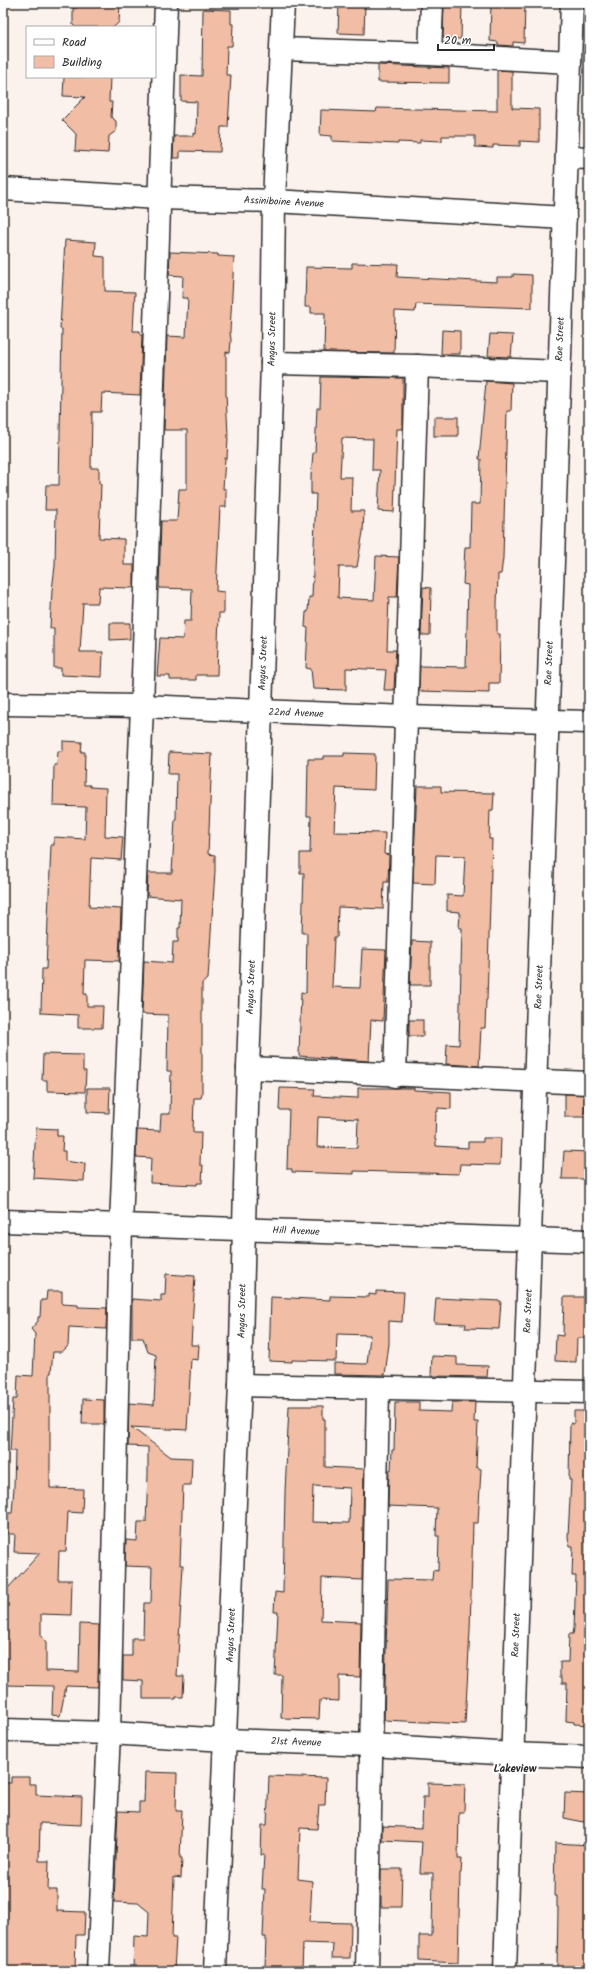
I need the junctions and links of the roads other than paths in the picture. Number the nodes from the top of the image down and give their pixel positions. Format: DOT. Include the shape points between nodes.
graph roads {
  1 [pos="166,3"];
  2 [pos="283,3"];
  3 [pos="432,3"];
  4 [pos="578,5"];
  5 [pos="282,49"];
  6 [pos="430,54"];
  7 [pos="570,62"];
  8 [pos="567,157"];
  9 [pos="589,158"];
  10 [pos="3,189"];
  11 [pos="159,198"];
  12 [pos="274,201"];
  13 [pos="564,218"];
  14 [pos="272,363"];
  15 [pos="417,366"];
  16 [pos="559,372"];
  17 [pos="3,704"];
  18 [pos="142,706"];
  19 [pos="261,711"];
  20 [pos="407,717"];
  21 [pos="548,720"];
  22 [pos="589,722"];
  23 [pos="248,1068"];
  24 [pos="395,1076"];
  25 [pos="535,1081"];
  26 [pos="589,1083"];
  27 [pos="3,1221"];
  28 [pos="121,1225"];
  29 [pos="244,1229"];
  30 [pos="530,1239"];
  31 [pos="589,1241"];
  32 [pos="240,1385"];
  33 [pos="378,1388"];
  34 [pos="525,1391"];
  35 [pos="589,1392"];
  36 [pos="3,1730"];
  37 [pos="109,1732"];
  38 [pos="226,1740"];
  39 [pos="372,1745"];
  40 [pos="512,1754"];
  41 [pos="589,1757"];
  42 [pos="98,1971"];
  43 [pos="215,1971"];
  44 [pos="367,1971"];
  45 [pos="505,1971"];
  1 -- 11 [label="street"];
  2 -- 5 [label="street, Angus Street"];
  3 -- 6 [label="street"];
  4 -- 7 [label="street, Rae Street"];
  5 -- 6 [label="street"];
  5 -- 12 [label="street, Angus Street"];
  6 -- 7 [label="street"];
  7 -- 8 [label="street, Rae Street"];
  8 -- 9 [label="street"];
  8 -- 13 [label="street, Rae Street"];
  10 -- 11 [label="street, Assiniboine Avenue"];
  11 -- 12 [label="street, Assiniboine Avenue"];
  11 -- 18 [label="street"];
  12 -- 13 [label="street, Assiniboine Avenue"];
  12 -- 14 [label="street, Angus Street"];
  13 -- 16 [label="street, Rae Street"];
  14 -- 15 [label="street"];
  14 -- 19 [label="street, Angus Street"];
  15 -- 16 [label="street"];
  15 -- 20 [label="street"];
  16 -- 21 [label="street, Rae Street"];
  17 -- 18 [label="street, 22nd Avenue"];
  18 -- 19 [label="street, 22nd Avenue"];
  18 -- 28 [label="street"];
  19 -- 20 [label="street, 22nd Avenue"];
  19 -- 23 [label="street, Angus Street"];
  20 -- 21 [label="street, 22nd Avenue"];
  20 -- 24 [label="street"];
  21 -- 22 [label="street, 22nd Avenue"];
  21 -- 25 [label="street, Rae Street"];
  23 -- 24 [label="street"];
  23 -- 29 [label="street, Angus Street"];
  24 -- 25 [label="street"];
  25 -- 26 [label="street"];
  25 -- 30 [label="street, Rae Street"];
  27 -- 28 [label="street, Hill Avenue"];
  28 -- 29 [label="street, Hill Avenue"];
  28 -- 37 [label="street"];
  29 -- 30 [label="street, Hill Avenue"];
  29 -- 32 [label="street, Angus Street"];
  30 -- 31 [label="street, Hill Avenue"];
  30 -- 34 [label="street, Rae Street"];
  32 -- 33 [label="street"];
  32 -- 38 [label="street, Angus Street"];
  33 -- 34 [label="street"];
  33 -- 39 [label="street"];
  34 -- 35 [label="street"];
  34 -- 40 [label="street, Rae Street"];
  36 -- 37 [label="street, 21st Avenue"];
  37 -- 38 [label="street, 21st Avenue"];
  37 -- 42 [label="street"];
  38 -- 39 [label="street, 21st Avenue"];
  38 -- 43 [label="street, Angus Street"];
  39 -- 40 [label="street, 21st Avenue"];
  39 -- 44 [label="street"];
  40 -- 41 [label="street, 21st Avenue"];
  40 -- 45 [label="street, Rae Street"];
}
